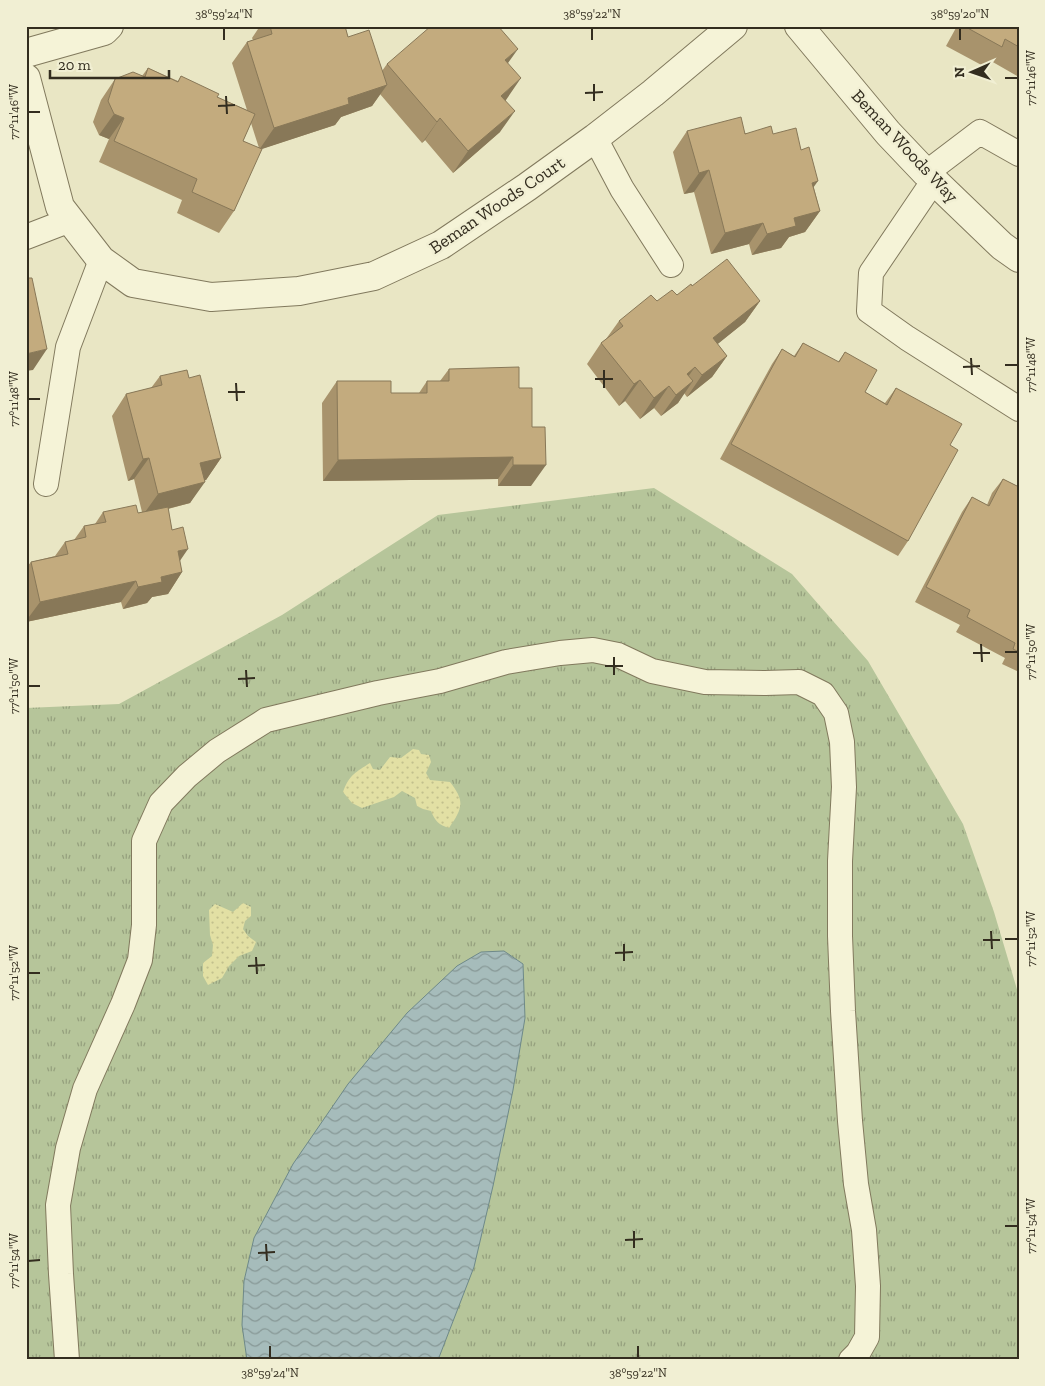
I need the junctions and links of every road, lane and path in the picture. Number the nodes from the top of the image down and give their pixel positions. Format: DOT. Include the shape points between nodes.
graph roads {
  1 [pos="109,26"];
  2 [pos="733,26"];
  3 [pos="799,26"];
  4 [pos="26,53"];
  5 [pos="26,78"];
  6 [pos="595,138"];
  7 [pos="1019,154"];
  8 [pos="930,176"];
  9 [pos="70,220"];
  10 [pos="26,237"];
  11 [pos="1019,258"];
  12 [pos="101,260"];
  13 [pos="670,265"];
  14 [pos="1019,409"];
  15 [pos="46,484"];
  16 [pos="66,1360"];
  17 [pos="851,1360"];
  1 -- 4 [label="street" via="104,31"];
  2 -- 6 [label="street, Beman Woods Court"];
  3 -- 8 [label="street, Beman Woods Way" via="888,133"];
  5 -- 9 [label="street, Beman Woods Court" via="60,207"];
  6 -- 12 [label="street, Beman Woods Court" via="441,246 374,276 299,291 211,297 134,283"];
  6 -- 13 [label="lane" via="622,189"];
  7 -- 8 [label="lane" via="980,132"];
  8 -- 11 [label="street, Beman Woods Way" via="1002,246"];
  8 -- 14 [label="lane" via="871,273 869,311"];
  9 -- 10 [label="lane"];
  9 -- 12 [label="street, Beman Woods Court"];
  12 -- 15 [label="lane" via="68,347"];
  16 -- 17 [label="lane" via="58,1204 68,1148 85,1089 140,960 144,925 144,841 161,802 217,752 266,720 440,681 506,662 593,650 618,655 652,671 705,682 799,682 823,694 836,713 842,742 844,788 840,861 843,1011 850,1121 868,1286 867,1337"];
}
